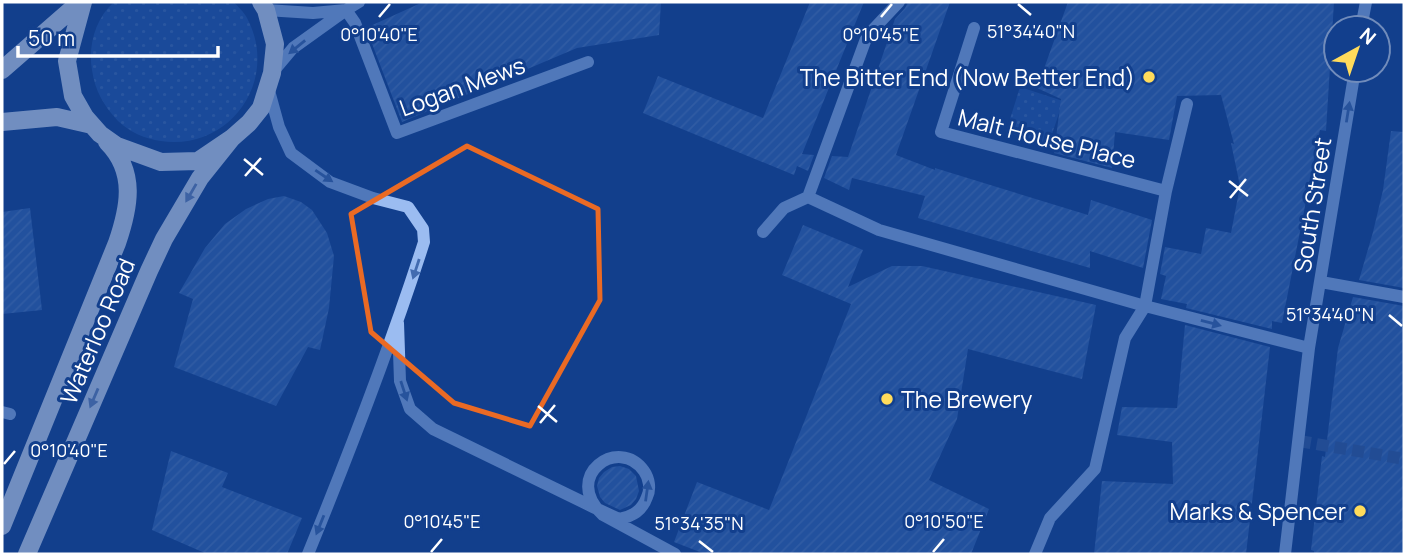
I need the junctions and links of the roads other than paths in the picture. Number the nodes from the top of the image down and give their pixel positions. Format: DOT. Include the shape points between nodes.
graph roads {
  1 [pos="81,2"];
  2 [pos="359,2"];
  3 [pos="899,2"];
  4 [pos="263,6"];
  5 [pos="346,10"];
  6 [pos="974,28"];
  7 [pos="588,62"];
  8 [pos="2,70"];
  9 [pos="270,78"];
  10 [pos="1353,84"];
  11 [pos="1187,104"];
  12 [pos="2,122"];
  13 [pos="96,130"];
  14 [pos="232,138"];
  15 [pos="1166,191"];
  16 [pos="808,197"];
  17 [pos="763,232"];
  18 [pos="1321,282"];
  19 [pos="1404,297"];
  20 [pos="1145,306"];
  21 [pos="398,323"];
  22 [pos="1309,348"];
  23 [pos="2,526"];
  24 [pos="27,554"];
  25 [pos="308,554"];
  26 [pos="675,554"];
  27 [pos="1035,554"];
  28 [pos="1285,554"];
  1 -- 8 [label="main road"];
  1 -- 13 [label="main road, Waterloo Road" via="67,61 73,96"];
  2 -- 5 [label="street"];
  3 -- 16 [label="street" via="867,36"];
  4 -- 5 [label="street" via="313,13"];
  4 -- 9 [label="main road" via="275,44"];
  5 -- 7 [label="street, Logan Mews" via="397,133"];
  5 -- 9 [label="street, one-way" via="293,48"];
  6 -- 15 [label="street, Malt House Place" via="942,132"];
  9 -- 14 [label="main road" via="261,108"];
  9 -- 21 [label="street, one-way" via="279,127 291,153 330,182 408,207 423,229 425,242"];
  18 -- 10 [label="street, South Street, one-way"];
  11 -- 15 [label="street"];
  12 -- 13 [label="main road" via="57,117"];
  13 -- 14 [label="main road" via="117,146 161,162 198,161"];
  13 -- 23 [label="main road, Waterloo Road" via="117,154 126,177 124,222"];
  14 -- 24 [label="main road, Waterloo Road, one-way" via="200,177 164,239"];
  15 -- 20 [label="street"];
  16 -- 17 [label="street" via="784,208"];
  16 -- 20 [label="street" via="880,230"];
  18 -- 19 [label="street"];
  18 -- 22 [label="street, South Street"];
  20 -- 22 [label="street, one-way"];
  20 -- 27 [label="street" via="1125,338 1095,469 1050,519"];
  21 -- 25 [label="street, one-way"];
  21 -- 26 [label="street, one-way" via="400,382 410,409 433,429 593,507 606,513 619,519 635,514 649,493 645,472 629,459 603,460 594,468 588,494 595,507 603,514"];
  22 -- 28 [label="street, South Street"];
}
